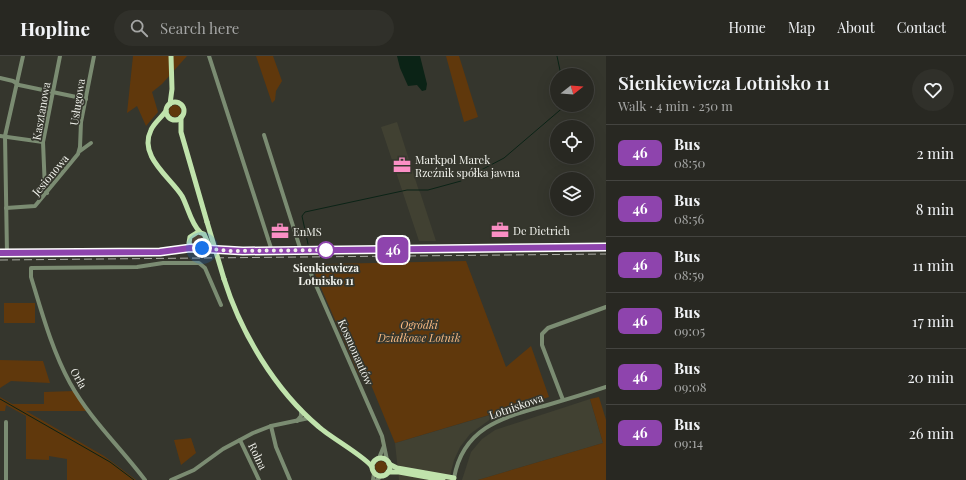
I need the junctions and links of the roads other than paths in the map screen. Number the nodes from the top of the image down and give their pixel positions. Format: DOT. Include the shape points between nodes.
graph roads {
  1 [pos="24,56"];
  2 [pos="60,56"];
  3 [pos="94,56"];
  4 [pos="171,56"];
  5 [pos="209,56"];
  6 [pos="0,78"];
  7 [pos="17,83"];
  8 [pos="172,89"];
  9 [pos="53,92"];
  10 [pos="86,98"];
  11 [pos="178,103"];
  12 [pos="170,104"];
  13 [pos="166,111"];
  14 [pos="181,117"];
  15 [pos="171,118"];
  16 [pos="157,121"];
  17 [pos="181,132"];
  18 [pos="264,135"];
  19 [pos="0,136"];
  20 [pos="5,136"];
  21 [pos="43,142"];
  22 [pos="91,143"];
  23 [pos="80,151"];
  24 [pos="47,193"];
  25 [pos="6,208"];
  26 [pos="191,216"];
  27 [pos="200,232"];
  28 [pos="192,234"];
  29 [pos="206,240"];
  30 [pos="189,241"];
  31 [pos="606,247"];
  32 [pos="193,248"];
  33 [pos="202,248"];
  34 [pos="217,249"];
  35 [pos="177,250"];
  36 [pos="272,251"];
  37 [pos="301,251"];
  38 [pos="0,253"];
  39 [pos="7,253"];
  40 [pos="308,267"];
  41 [pos="221,305"];
  42 [pos="606,307"];
  43 [pos="606,387"];
  44 [pos="563,400"];
  45 [pos="301,410"];
  46 [pos="309,418"];
  47 [pos="297,421"];
  48 [pos="6,422"];
  49 [pos="271,426"];
  50 [pos="240,440"];
  51 [pos="384,446"];
  52 [pos="362,457"];
  53 [pos="377,459"];
  54 [pos="388,462"];
  55 [pos="373,470"];
  56 [pos="388,472"];
  57 [pos="140,473"];
  58 [pos="382,475"];
  59 [pos="454,479"];
  60 [pos="6,480"];
  61 [pos="140,480"];
  62 [pos="145,480"];
  63 [pos="171,480"];
  64 [pos="259,480"];
  65 [pos="290,480"];
  66 [pos="373,480"];
  67 [pos="377,480"];
  68 [pos="443,480"];
  1 -- 7 [label="street"];
  2 -- 9 [label="street, Kasztanowa"];
  3 -- 10 [label="street, Usługowa"];
  4 -- 8 [label="main road"];
  5 -- 36 [label="street"];
  6 -- 7 [label="street"];
  7 -- 9 [label="street"];
  7 -- 20 [label="street"];
  8 -- 11 [label="main road"];
  8 -- 12 [label="main road"];
  9 -- 10 [label="street"];
  9 -- 21 [label="street, Kasztanowa"];
  10 -- 23 [label="street, Usługowa" via="81,122"];
  11 -- 12 [label="main road"];
  11 -- 14 [label="main road" via="183,109"];
  12 -- 13 [label="main road"];
  13 -- 15 [label="main road"];
  13 -- 16 [label="main road"];
  14 -- 15 [label="main road"];
  14 -- 17 [label="main road"];
  15 -- 16 [label="main road"];
  15 -- 17 [label="main road"];
  16 -- 26 [label="main road" via="149,134 150,153 183,198"];
  17 -- 45 [label="main road, bridge" via="224,279 236,311 249,338 271,372"];
  18 -- 37 [label="street"];
  19 -- 20 [label="street"];
  20 -- 21 [label="street"];
  20 -- 25 [label="street"];
  21 -- 24 [label="street, Kasztanowa"];
  22 -- 23 [label="street, Jesionowa"];
  23 -- 24 [label="street, Jesionowa"];
  24 -- 25 [label="street, Jesionowa" via="35,206"];
  25 -- 39 [label="street"];
  26 -- 27 [label="main road"];
  26 -- 28 [label="main road"];
  27 -- 28 [label="main road"];
  27 -- 29 [label="main road"];
  28 -- 30 [label="main road"];
  29 -- 33 [label="main road"];
  29 -- 34 [label="main road"];
  30 -- 32 [label="main road"];
  30 -- 35 [label="main road"];
  31 -- 37 [label="main road"];
  32 -- 33 [label="main road"];
  32 -- 35 [label="main road"];
  33 -- 34 [label="main road"];
  34 -- 36 [label="main road"];
  35 -- 39 [label="main road"];
  36 -- 37 [label="main road"];
  38 -- 39 [label="main road"];
  40 -- 51 [label="street, Kosmonautów" via="382,436"];
  41 -- 57 [label="street, Orla" via="202,264 31,268 31,277 54,352 71,384 90,412"];
  42 -- 44 [label="street" via="548,328 542,334 542,345"];
  43 -- 44 [label="street, Lotniskowa"];
  44 -- 59 [label="street, Lotniskowa" via="500,419 485,428 465,449 458,461"];
  45 -- 46 [label="main road"];
  45 -- 47 [label="street" via="301,416"];
  46 -- 47 [label="street"];
  46 -- 52 [label="main road" via="332,439"];
  47 -- 49 [label="street"];
  48 -- 60 [label="street"];
  49 -- 50 [label="street"];
  49 -- 65 [label="street" via="276,447"];
  50 -- 63 [label="street" via="194,470"];
  50 -- 64 [label="street, Rolna"];
  51 -- 53 [label="street"];
  51 -- 54 [label="street, Kosmonautów"];
  52 -- 53 [label="main road, Lotniskowa"];
  52 -- 55 [label="main road"];
  53 -- 54 [label="main road, Lotniskowa"];
  53 -- 55 [label="main road"];
  54 -- 56 [label="main road"];
  54 -- 59 [label="main road, Lotniskowa" via="397,468"];
  55 -- 58 [label="main road"];
  55 -- 66 [label="street"];
  56 -- 58 [label="main road"];
  56 -- 68 [label="main road"];
  57 -- 61 [label="street"];
  57 -- 62 [label="street, Orla"];
  58 -- 67 [label="street"];
}
